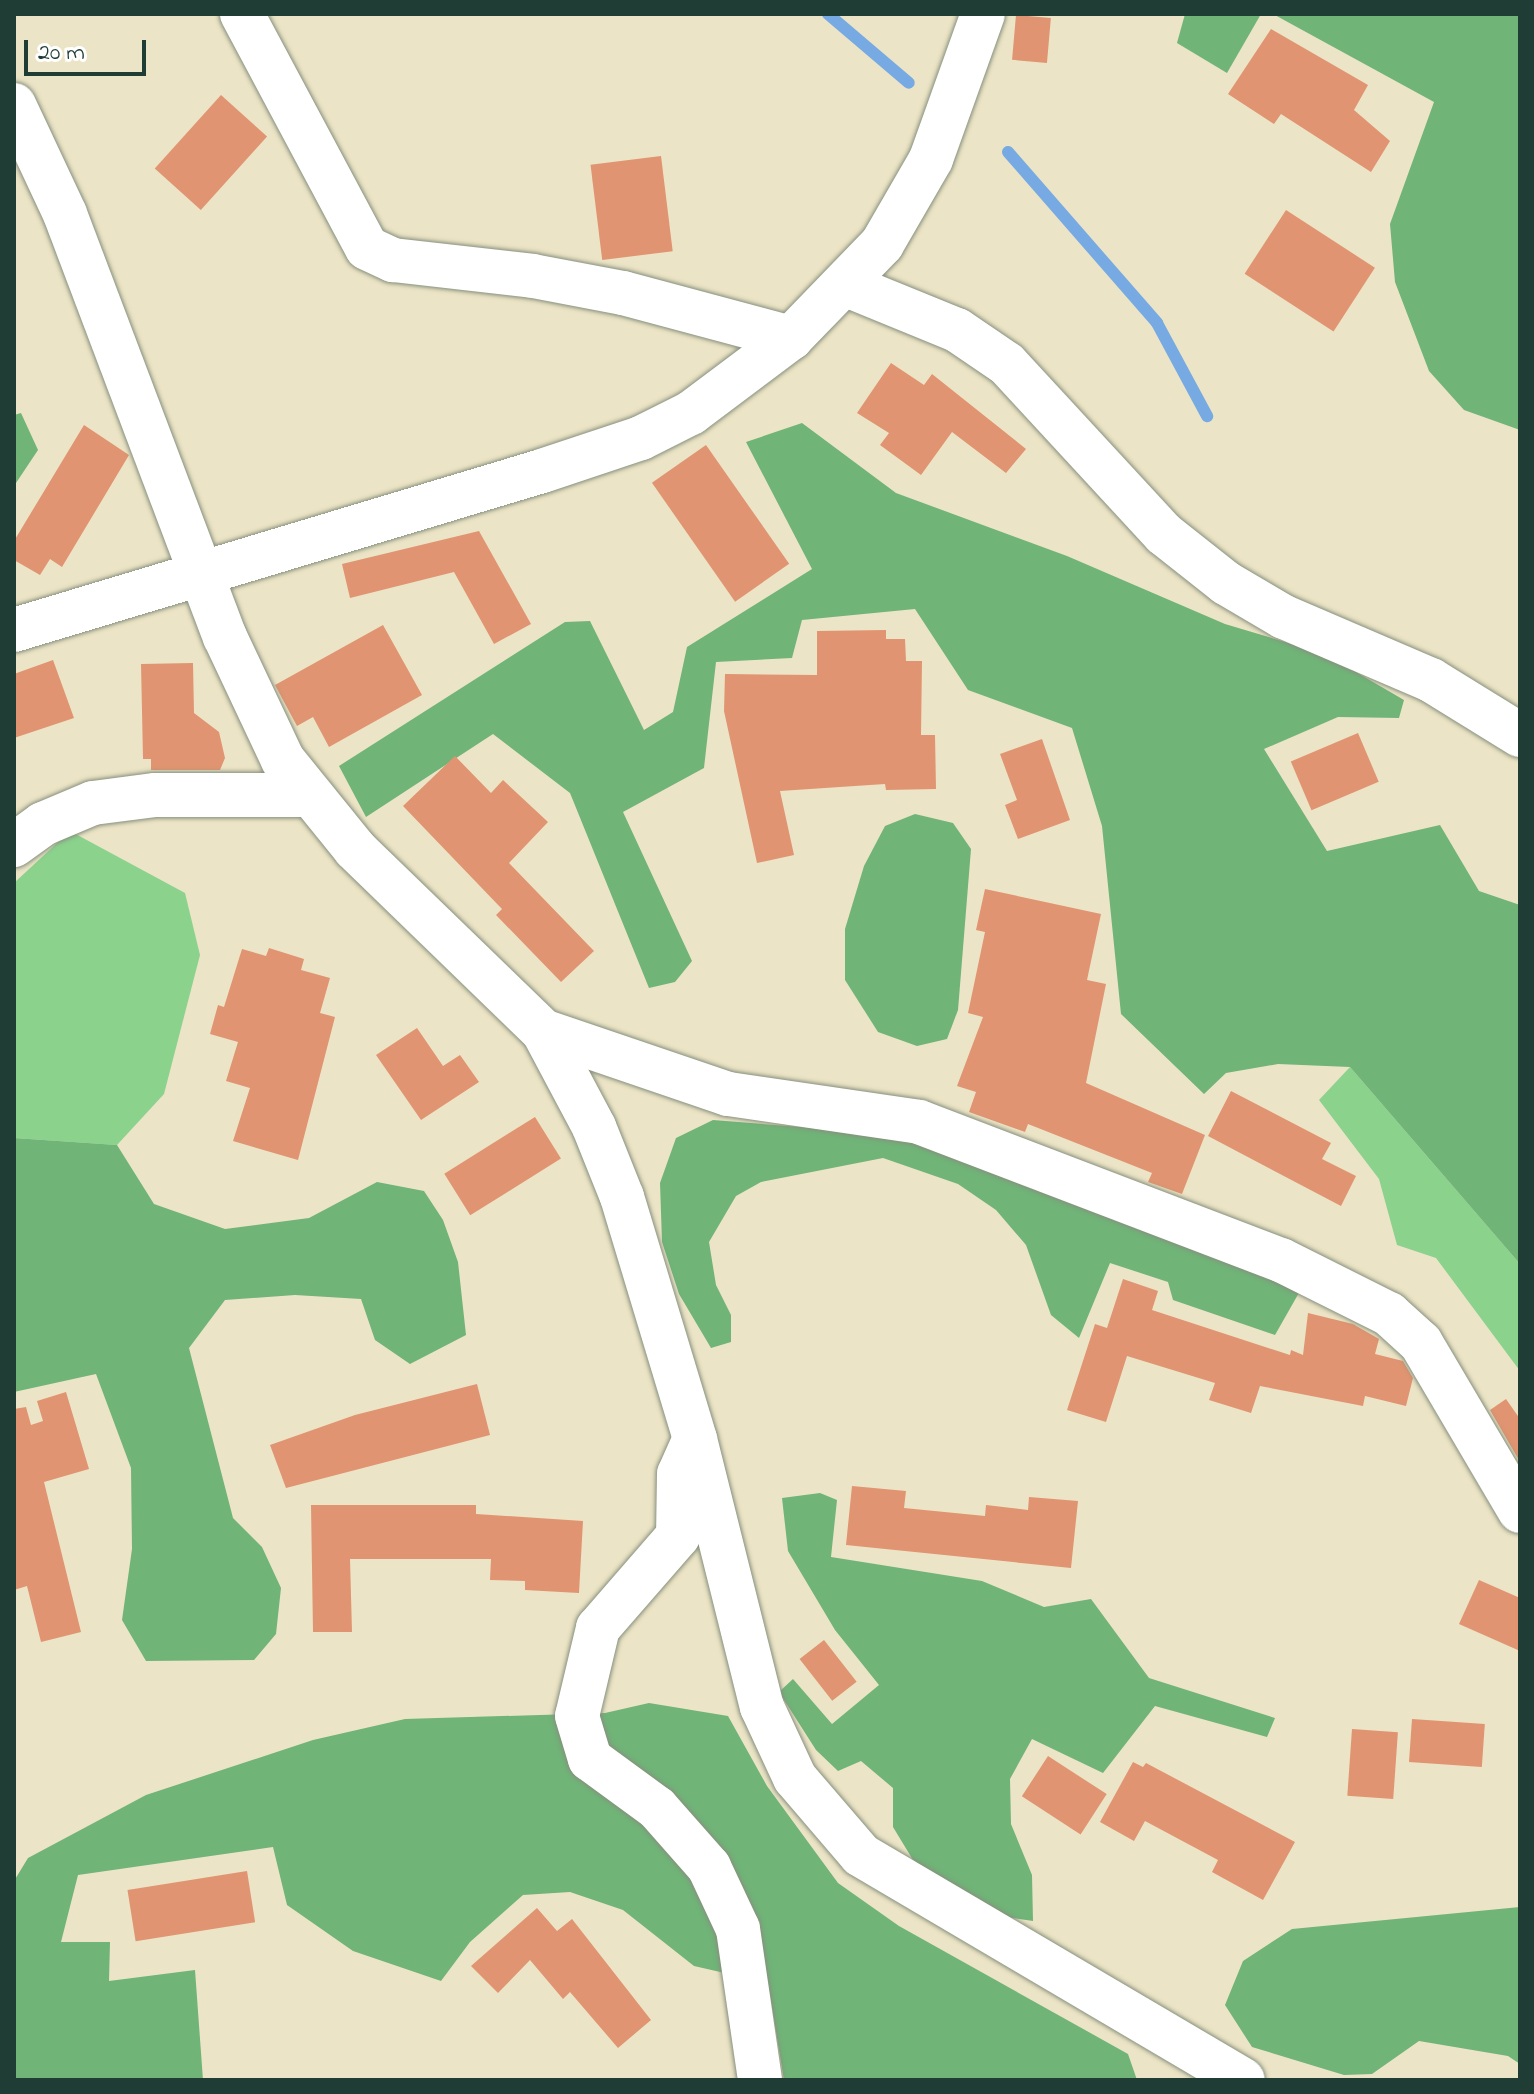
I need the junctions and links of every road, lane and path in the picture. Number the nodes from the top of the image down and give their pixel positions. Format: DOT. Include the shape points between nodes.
graph roads {
  1 [pos="242,14"];
  2 [pos="983,14"];
  3 [pos="14,105"];
  4 [pos="844,284"];
  5 [pos="791,338"];
  6 [pos="203,573"];
  7 [pos="14,630"];
  8 [pos="1520,735"];
  9 [pos="309,795"];
  10 [pos="14,845"];
  11 [pos="543,1031"];
  12 [pos="695,1439"];
  13 [pos="1520,1511"];
  14 [pos="760,2080"];
  15 [pos="1243,2080"];
  1 -- 5 [label="street" via="367,248 393,260 533,276 623,293"];
  2 -- 4 [label="street" via="931,159 882,244"];
  3 -- 6 [label="street" via="65,214"];
  4 -- 5 [label="street"];
  4 -- 8 [label="street" via="957,330 1007,364 1164,534 1226,583 1284,617 1431,680"];
  5 -- 6 [label="street" via="727,390 641,438"];
  6 -- 7 [label="street"];
  6 -- 9 [label="street" via="225,637 283,760"];
  9 -- 10 [label="street" via="155,795 93,803 43,824"];
  9 -- 11 [label="street" via="355,849"];
  11 -- 12 [label="street" via="580,1099 622,1197"];
  11 -- 13 [label="street" via="728,1094 919,1122 1281,1260 1389,1314 1421,1343"];
  12 -- 14 [label="street" via="679,1474 678,1536 598,1628 577,1716 590,1759 657,1808 709,1867 738,1929 757,2029"];
  12 -- 15 [label="street" via="762,1707 795,1778 832,1827 861,1855 916,1892"];
}
